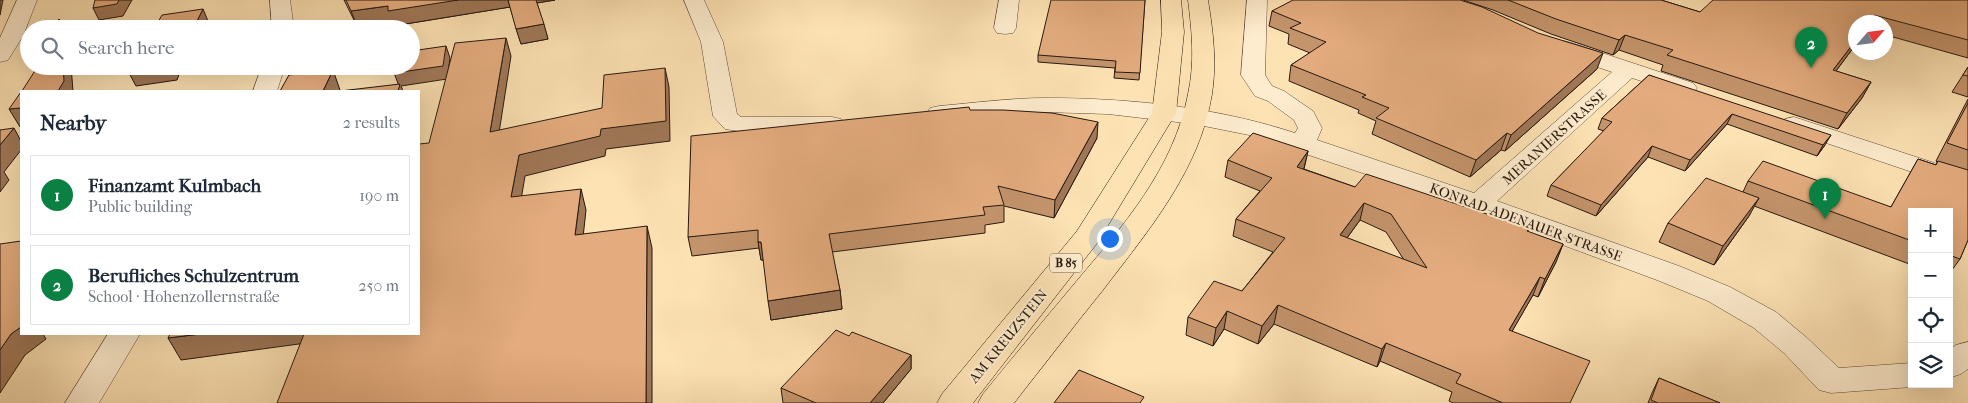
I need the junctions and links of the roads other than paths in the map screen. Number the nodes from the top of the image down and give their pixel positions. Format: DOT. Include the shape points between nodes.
graph roads {
  1 [pos="27,0"];
  2 [pos="280,0"];
  3 [pos="694,0"];
  4 [pos="1010,0"];
  5 [pos="1171,0"];
  6 [pos="1198,0"];
  7 [pos="1257,0"];
  8 [pos="282,20"];
  9 [pos="1005,28"];
  10 [pos="1542,40"];
  11 [pos="0,55"];
  12 [pos="1629,69"];
  13 [pos="271,75"];
  14 [pos="265,90"];
  15 [pos="1704,94"];
  16 [pos="1164,113"];
  17 [pos="913,116"];
  18 [pos="1769,116"];
  19 [pos="1194,117"];
  20 [pos="856,121"];
  21 [pos="1302,144"];
  22 [pos="1968,184"];
  23 [pos="1478,204"];
  24 [pos="123,335"];
  25 [pos="1968,354"];
  26 [pos="1953,363"];
  27 [pos="1908,376"];
  28 [pos="1832,392"];
  29 [pos="82,403"];
  30 [pos="954,403"];
  31 [pos="995,403"];
  1 -- 11 [label="street"];
  2 -- 8 [label="street"];
  3 -- 20 [label="street" via="712,42 725,116 734,124"];
  4 -- 9 [label="street"];
  5 -- 16 [label="main road, AM KREUZSTEIN / B 85" via="1174,32"];
  6 -- 19 [label="main road, B 85" via="1204,34 1203,78"];
  7 -- 21 [label="street" via="1253,75 1263,91 1304,116 1310,128"];
  10 -- 12 [label="street"];
  12 -- 15 [label="street"];
  12 -- 23 [label="street, MERANIERSTRASSE"];
  13 -- 14 [label="street"];
  16 -- 17 [label="street, KONRAD-ADENAUER-STRASSE" via="1044,105"];
  16 -- 19 [label="street, KONRAD-ADENAUER-STRASSE"];
  16 -- 30 [label="main road, AM KREUZSTEIN / B 85" via="1088,236"];
  18 -- 22 [label="street"];
  19 -- 21 [label="street, KONRAD-ADENAUER-STRASSE" via="1254,128"];
  19 -- 31 [label="main road, B 85" via="1162,190 1144,218"];
  21 -- 23 [label="street, KONRAD-ADENAUER-STRASSE"];
  23 -- 28 [label="street, KONRAD-ADENAUER-STRASSE" via="1719,294 1765,320 1795,345"];
  24 -- 29 [label="street"];
  25 -- 26 [label="street"];
  27 -- 28 [label="street"];
}
